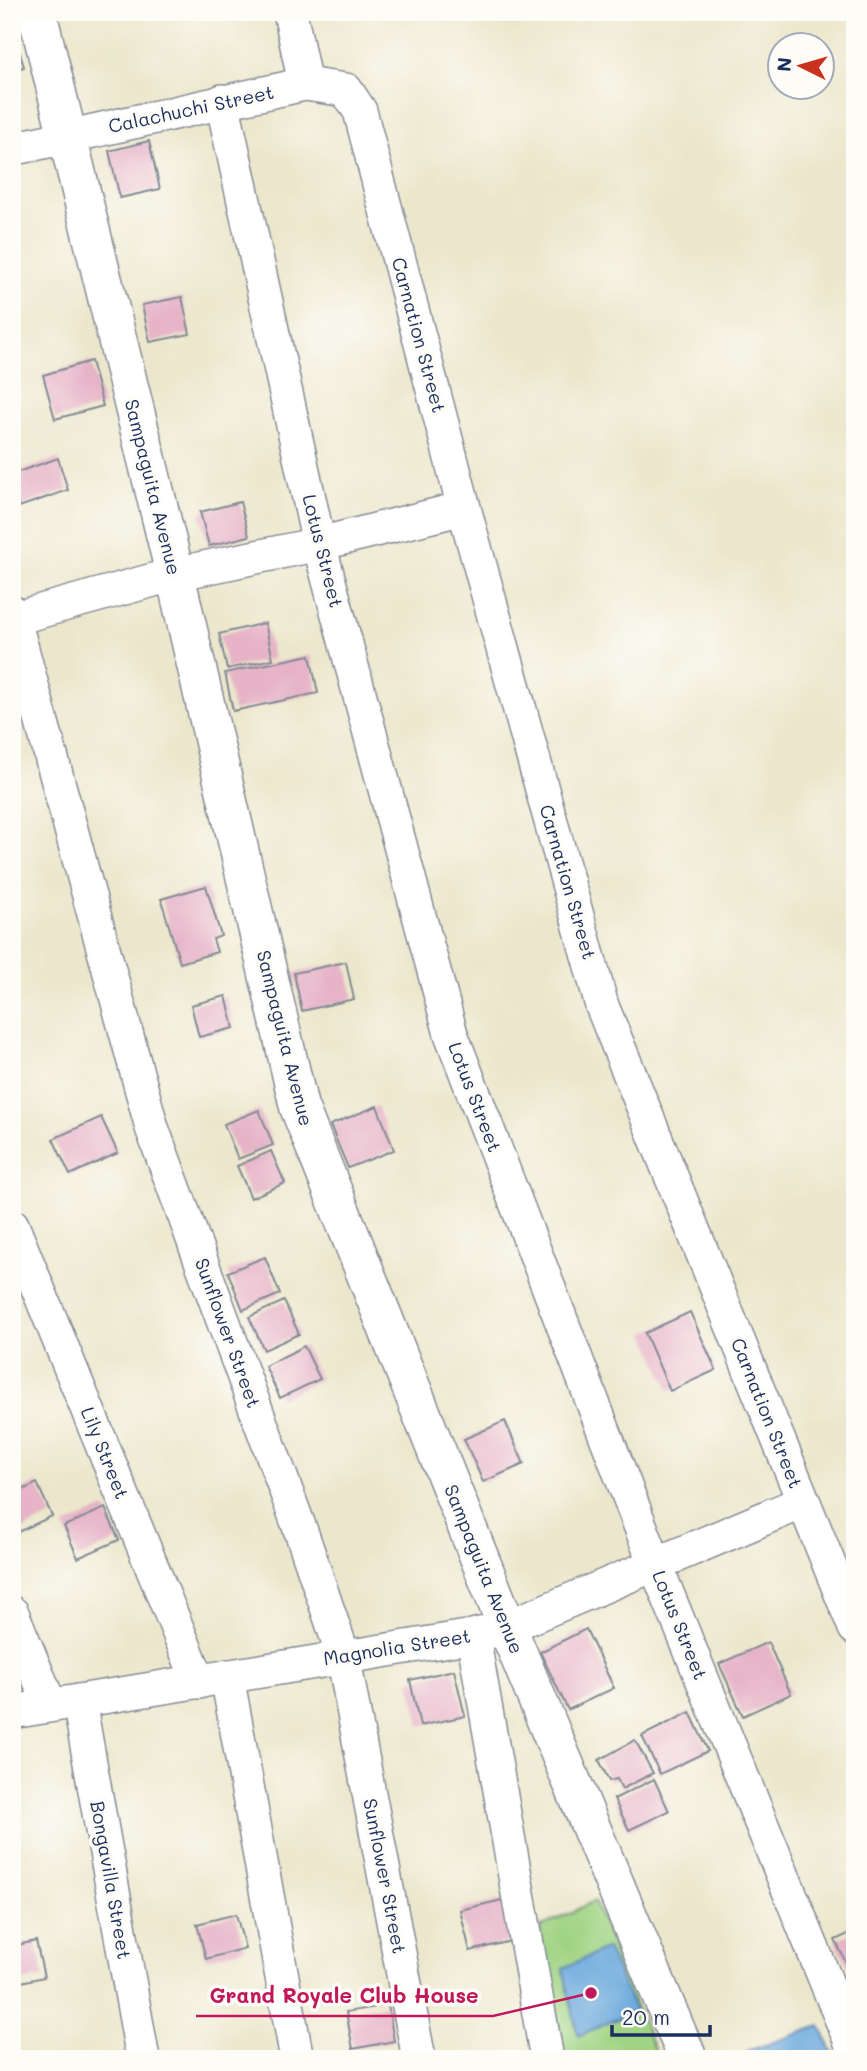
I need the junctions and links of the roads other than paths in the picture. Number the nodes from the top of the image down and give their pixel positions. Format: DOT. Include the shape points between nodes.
graph roads {
  1 [pos="37,12"];
  2 [pos="290,12"];
  3 [pos="305,84"];
  4 [pos="222,101"];
  5 [pos="359,111"];
  6 [pos="66,137"];
  7 [pos="12,149"];
  8 [pos="464,509"];
  9 [pos="320,544"];
  10 [pos="175,574"];
  11 [pos="13,617"];
  12 [pos="12,1225"];
  13 [pos="803,1502"];
  14 [pos="655,1564"];
  15 [pos="12,1612"];
  16 [pos="855,1628"];
  17 [pos="490,1631"];
  18 [pos="343,1655"];
  19 [pos="213,1679"];
  20 [pos="65,1703"];
  21 [pos="12,1712"];
  22 [pos="855,2052"];
  23 [pos="143,2059"];
  24 [pos="297,2059"];
  25 [pos="419,2059"];
  26 [pos="547,2059"];
  27 [pos="688,2059"];
  1 -- 6 [label="main road, Sampaguita Avenue"];
  2 -- 3 [label="street"];
  3 -- 4 [label="street, Calachuchi Street"];
  3 -- 5 [label="street, Calachuchi Street" via="346,90"];
  4 -- 6 [label="street, Calachuchi Street"];
  4 -- 9 [label="street, Lotus Street"];
  5 -- 8 [label="street, Carnation Street"];
  6 -- 7 [label="street, Calachuchi Street"];
  6 -- 10 [label="main road, Sampaguita Avenue"];
  8 -- 9 [label="street"];
  8 -- 13 [label="street, Carnation Street" via="602,1006"];
  9 -- 10 [label="street"];
  9 -- 14 [label="street, Lotus Street" via="451,1034"];
  10 -- 11 [label="street"];
  10 -- 17 [label="main road, Sampaguita Avenue" via="299,1107"];
  11 -- 18 [label="street, Sunflower Street" via="152,1128"];
  12 -- 19 [label="street, Lily Street"];
  13 -- 14 [label="street, Magnolia Street"];
  13 -- 16 [label="street, Carnation Street"];
  14 -- 17 [label="street, Magnolia Street"];
  14 -- 22 [label="street, Lotus Street"];
  15 -- 20 [label="street, Bongavilla Street"];
  17 -- 18 [label="street, Magnolia Street"];
  17 -- 26 [label="street"];
  17 -- 27 [label="main road, Sampaguita Avenue"];
  18 -- 19 [label="street, Magnolia Street"];
  18 -- 25 [label="street, Sunflower Street"];
  19 -- 20 [label="street, Magnolia Street"];
  19 -- 24 [label="street, Lily Street"];
  20 -- 21 [label="street, Magnolia Street"];
  20 -- 23 [label="street, Bongavilla Street"];
}
